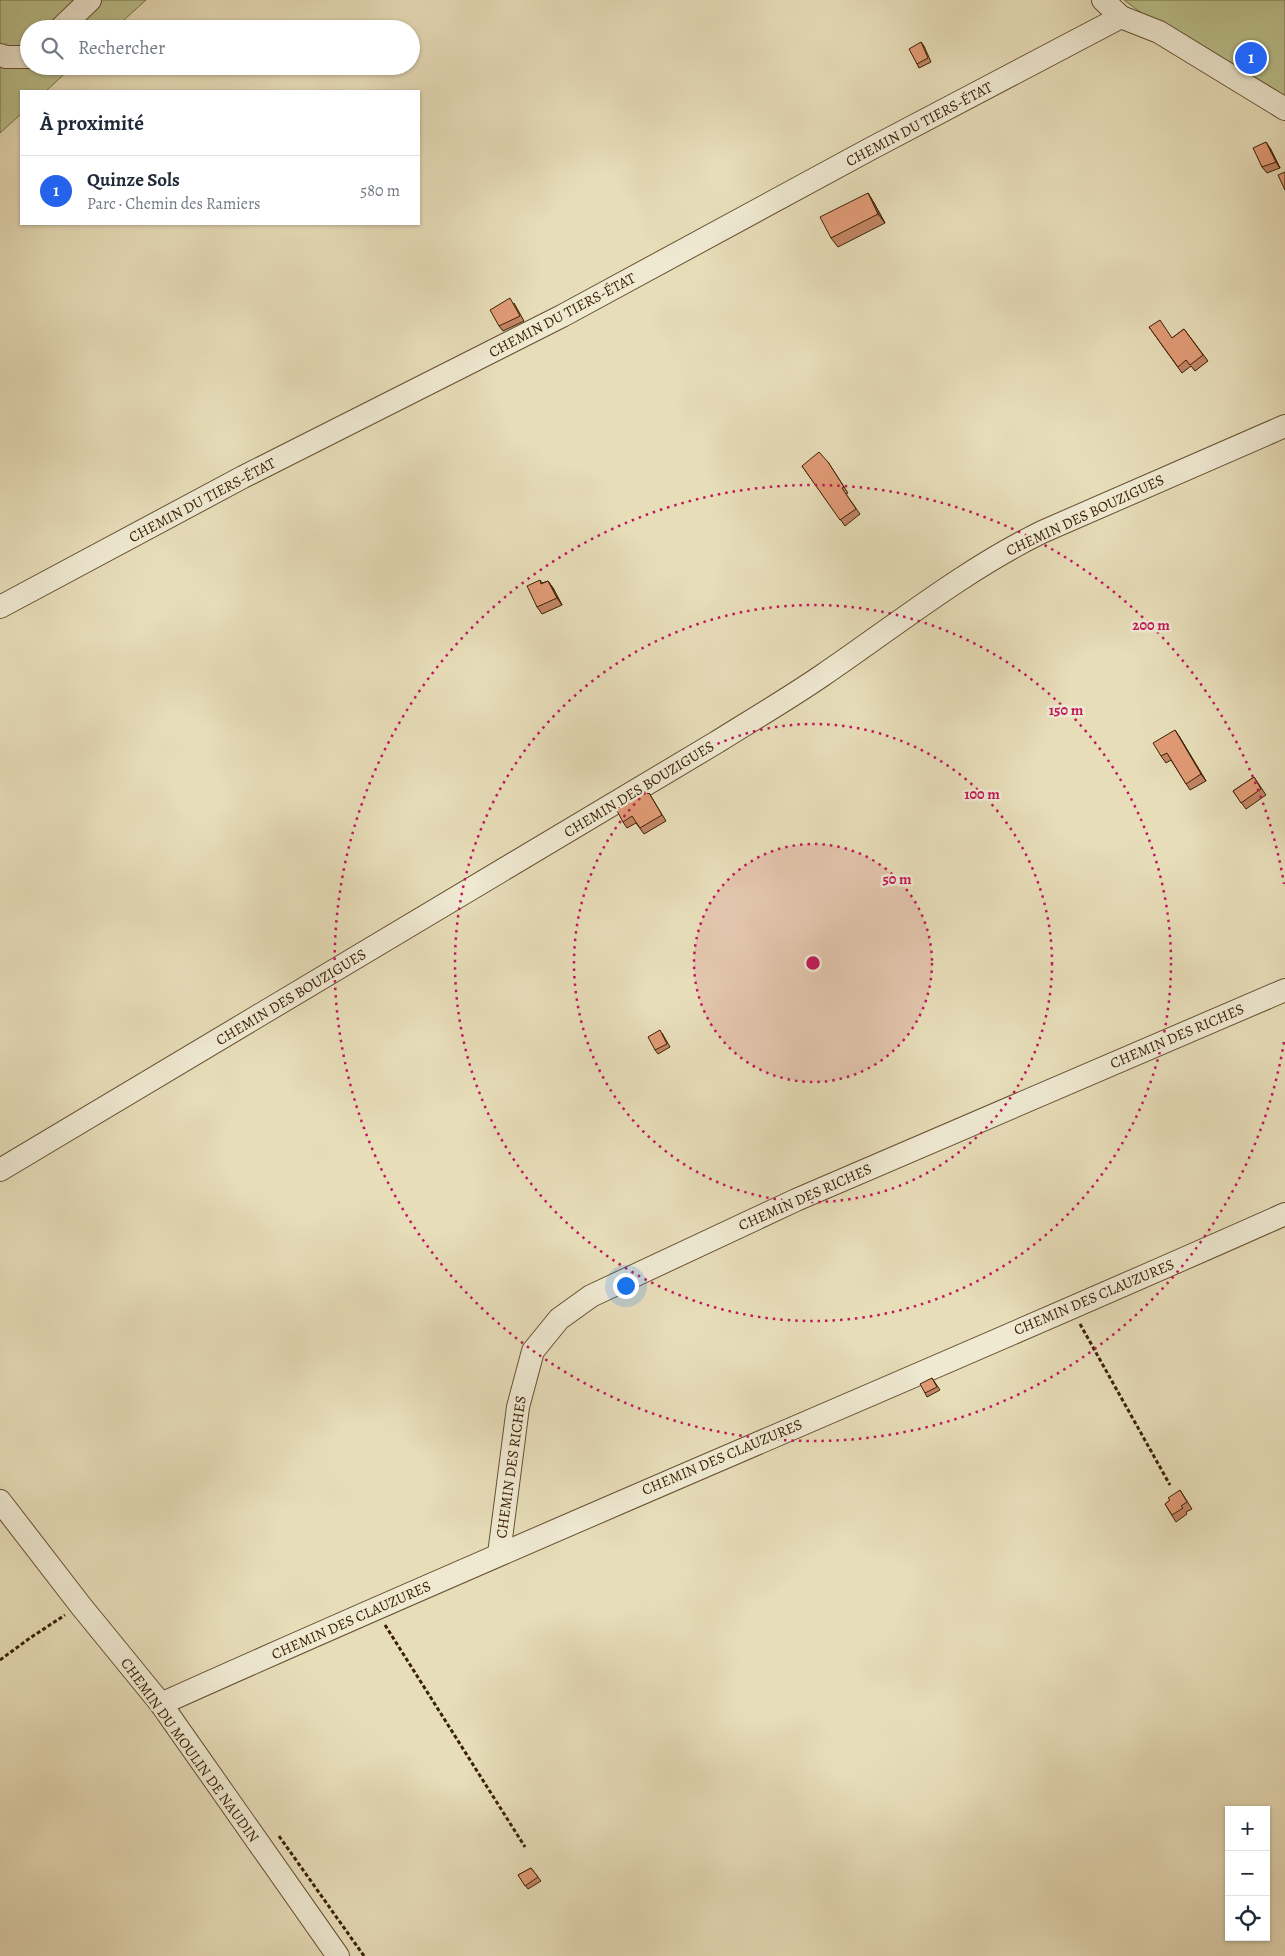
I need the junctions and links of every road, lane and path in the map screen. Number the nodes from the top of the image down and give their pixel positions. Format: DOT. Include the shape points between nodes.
graph roads {
  1 [pos="90,0"];
  2 [pos="1103,0"];
  3 [pos="1121,18"];
  4 [pos="69,20"];
  5 [pos="0,55"];
  6 [pos="20,57"];
  7 [pos="1285,109"];
  8 [pos="1285,426"];
  9 [pos="0,606"];
  10 [pos="1285,990"];
  11 [pos="0,1170"];
  12 [pos="1285,1214"];
  13 [pos="1071,1308"];
  14 [pos="1170,1485"];
  15 [pos="0,1501"];
  16 [pos="499,1554"];
  17 [pos="81,1606"];
  18 [pos="377,1608"];
  19 [pos="0,1660"];
  20 [pos="161,1704"];
  21 [pos="525,1847"];
  22 [pos="338,1956"];
  1 -- 4 [label="street"];
  2 -- 3 [label="street"];
  3 -- 7 [label="street" via="1159,32"];
  3 -- 9 [label="street, CHEMIN DU TIERS-ÉTAT" via="562,316 234,482"];
  5 -- 6 [label="street"];
  8 -- 11 [label="street, CHEMIN DES BOUZIGUES" via="1010,548 960,578 821,676 725,737"];
  10 -- 16 [label="street, CHEMIN DES RICHES" via="796,1200 592,1296 559,1319 533,1351 518,1407"];
  12 -- 13 [label="street, CHEMIN DES CLAUZURES"];
  13 -- 14 [label="path"];
  13 -- 16 [label="street, CHEMIN DES CLAUZURES"];
  15 -- 17 [label="street, CHEMIN DU MOULIN DE NAUDIN"];
  16 -- 18 [label="street, CHEMIN DES CLAUZURES"];
  17 -- 19 [label="path"];
  17 -- 20 [label="street, CHEMIN DU MOULIN DE NAUDIN"];
  18 -- 20 [label="street, CHEMIN DES CLAUZURES"];
  18 -- 21 [label="path"];
  20 -- 22 [label="street, CHEMIN DU MOULIN DE NAUDIN"];
}
